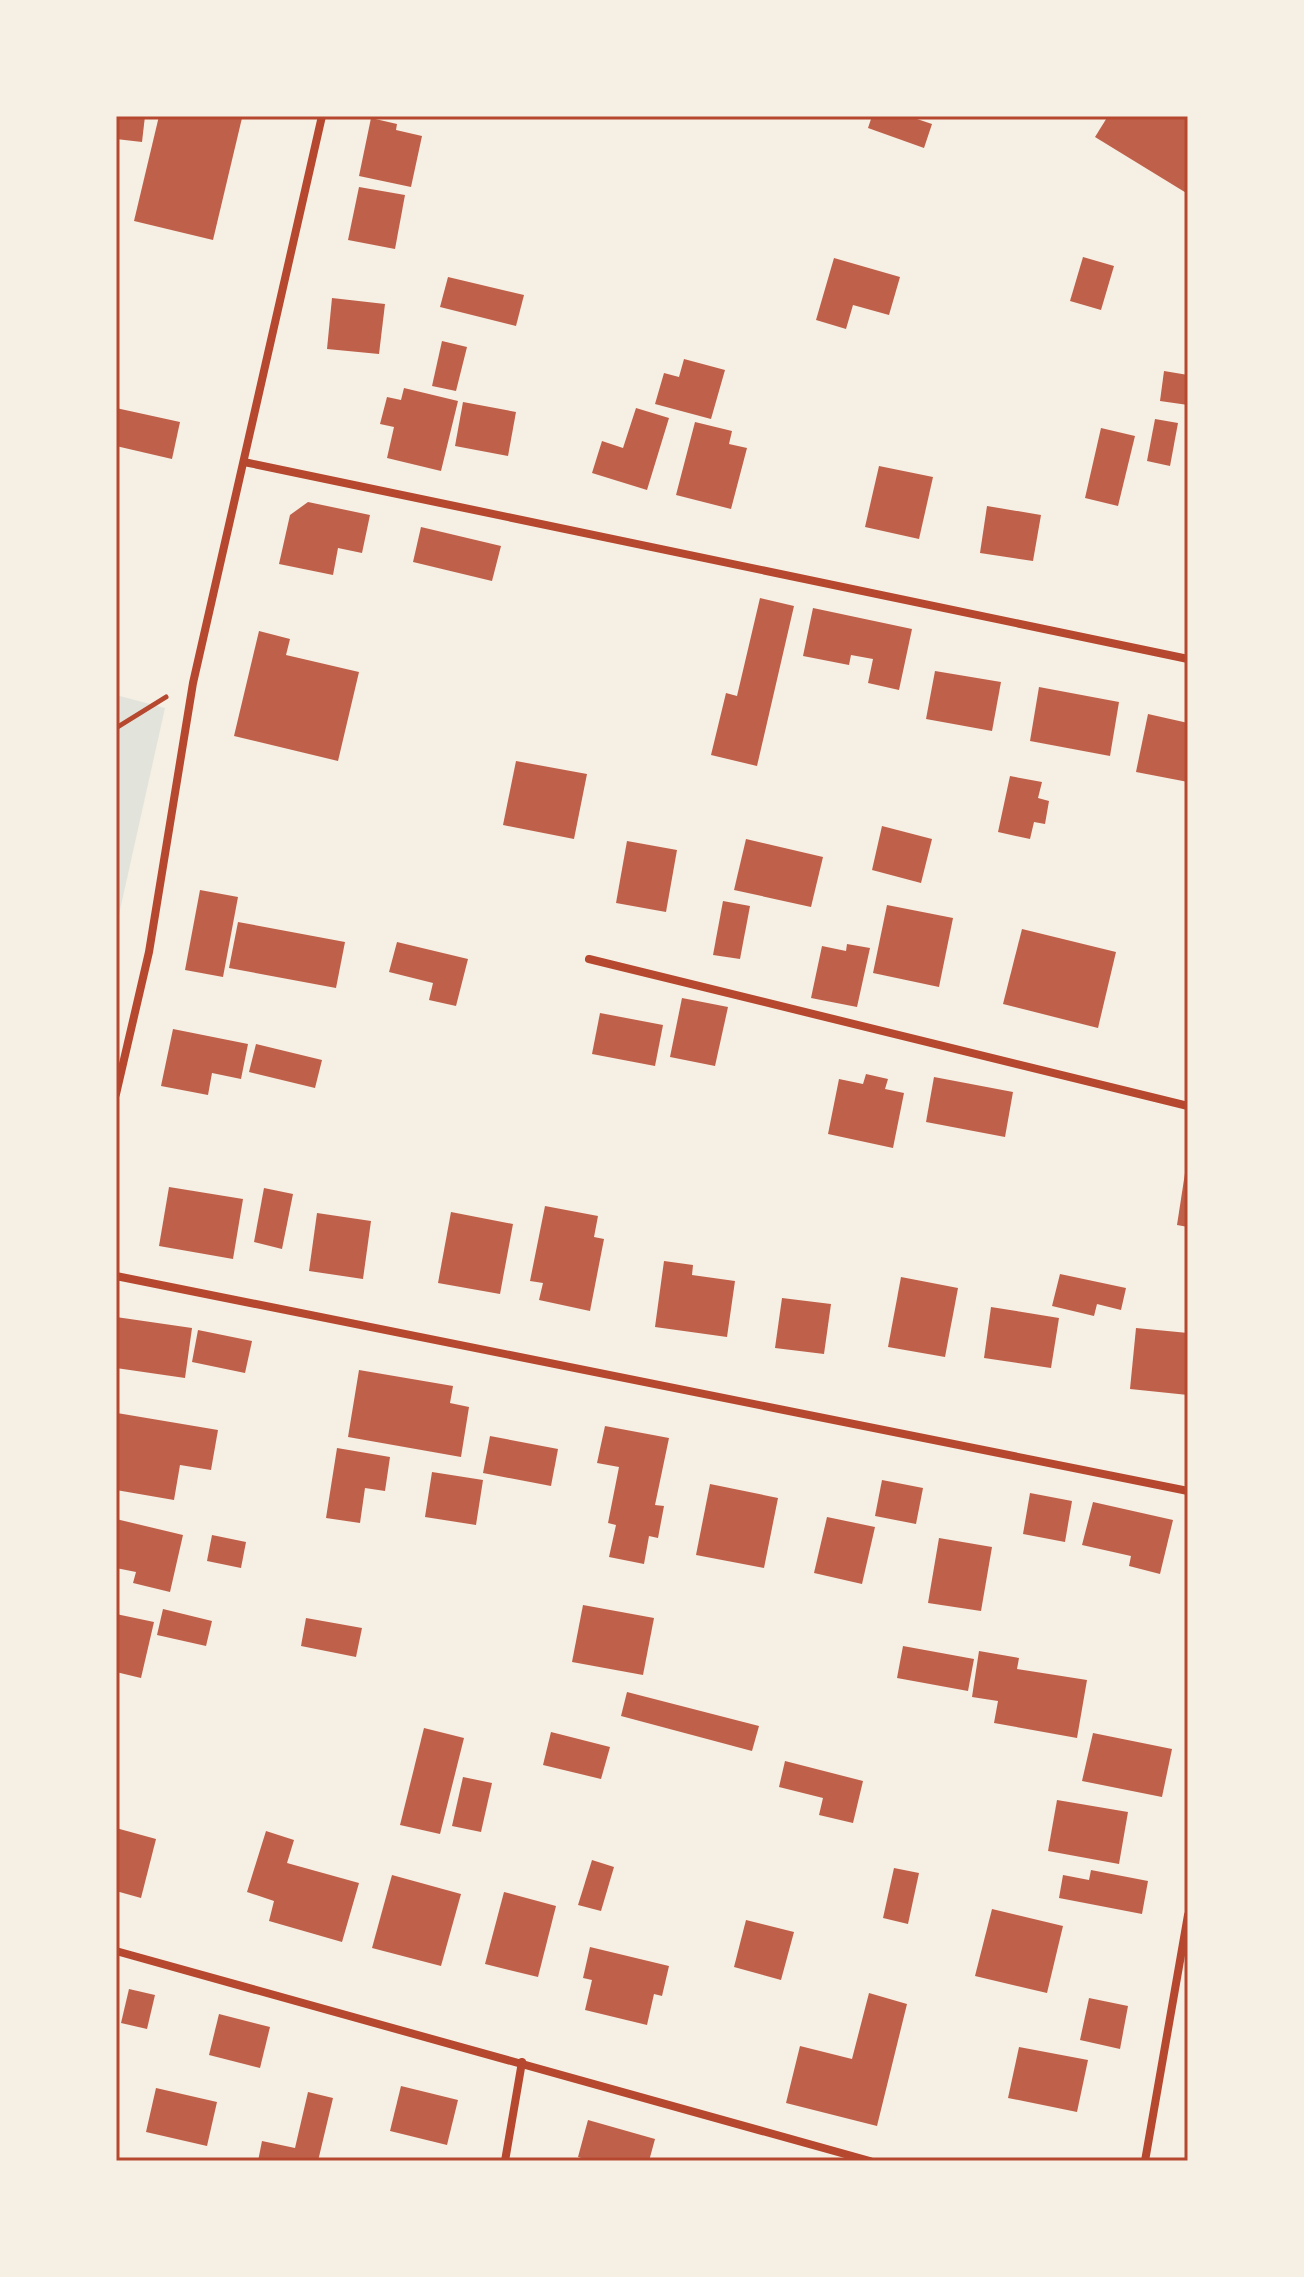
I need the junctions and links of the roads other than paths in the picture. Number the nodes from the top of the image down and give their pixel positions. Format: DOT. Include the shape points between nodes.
graph roads {
  1 [pos="322,116"];
  2 [pos="244,462"];
  3 [pos="1188,659"];
  4 [pos="589,959"];
  5 [pos="116,1094"];
  6 [pos="1188,1106"];
  7 [pos="116,1276"];
  8 [pos="1188,1491"];
  9 [pos="1188,1915"];
  10 [pos="116,1951"];
  11 [pos="522,2062"];
  12 [pos="505,2161"];
  13 [pos="870,2161"];
  14 [pos="1145,2161"];
  1 -- 2 [label="street"];
  2 -- 3 [label="street"];
  2 -- 5 [label="street" via="193,683 149,952"];
  4 -- 6 [label="street"];
  7 -- 8 [label="street"];
  9 -- 14 [label="street"];
  10 -- 11 [label="street"];
  11 -- 12 [label="street"];
  11 -- 13 [label="street"];
}
